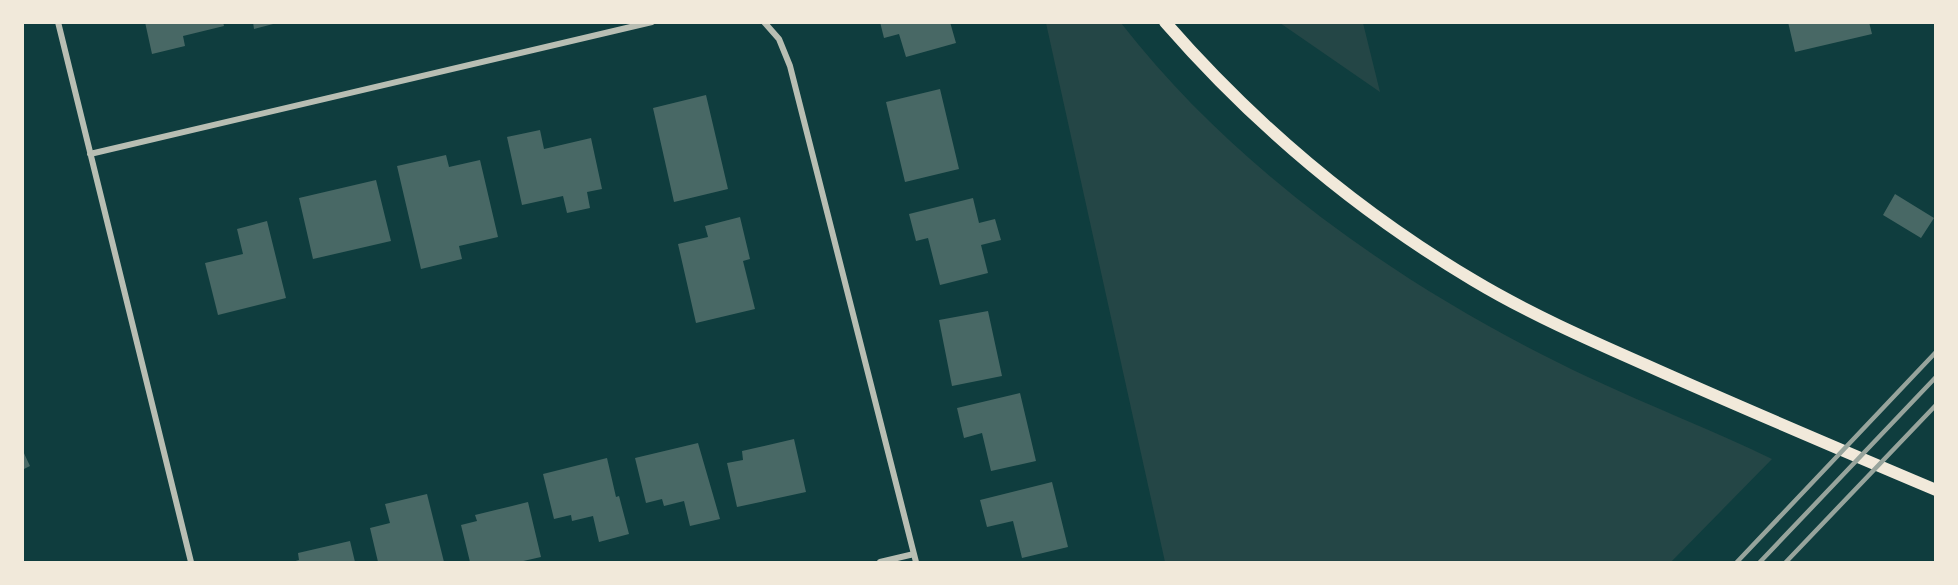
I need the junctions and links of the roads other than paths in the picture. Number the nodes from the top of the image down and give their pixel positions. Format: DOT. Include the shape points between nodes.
graph roads {
  1 [pos="58,22"];
  2 [pos="652,22"];
  3 [pos="764,22"];
  4 [pos="1165,22"];
  5 [pos="90,154"];
  6 [pos="1935,490"];
  7 [pos="914,554"];
  8 [pos="191,562"];
  9 [pos="880,562"];
  10 [pos="916,562"];
  1 -- 5 [label="street"];
  2 -- 5 [label="street"];
  3 -- 7 [label="street" via="779,39 790,66"];
  4 -- 6 [label="main road" via="1236,99 1338,188 1402,235 1474,280 1573,332"];
  5 -- 8 [label="street"];
  7 -- 9 [label="street"];
  7 -- 10 [label="street"];
}
